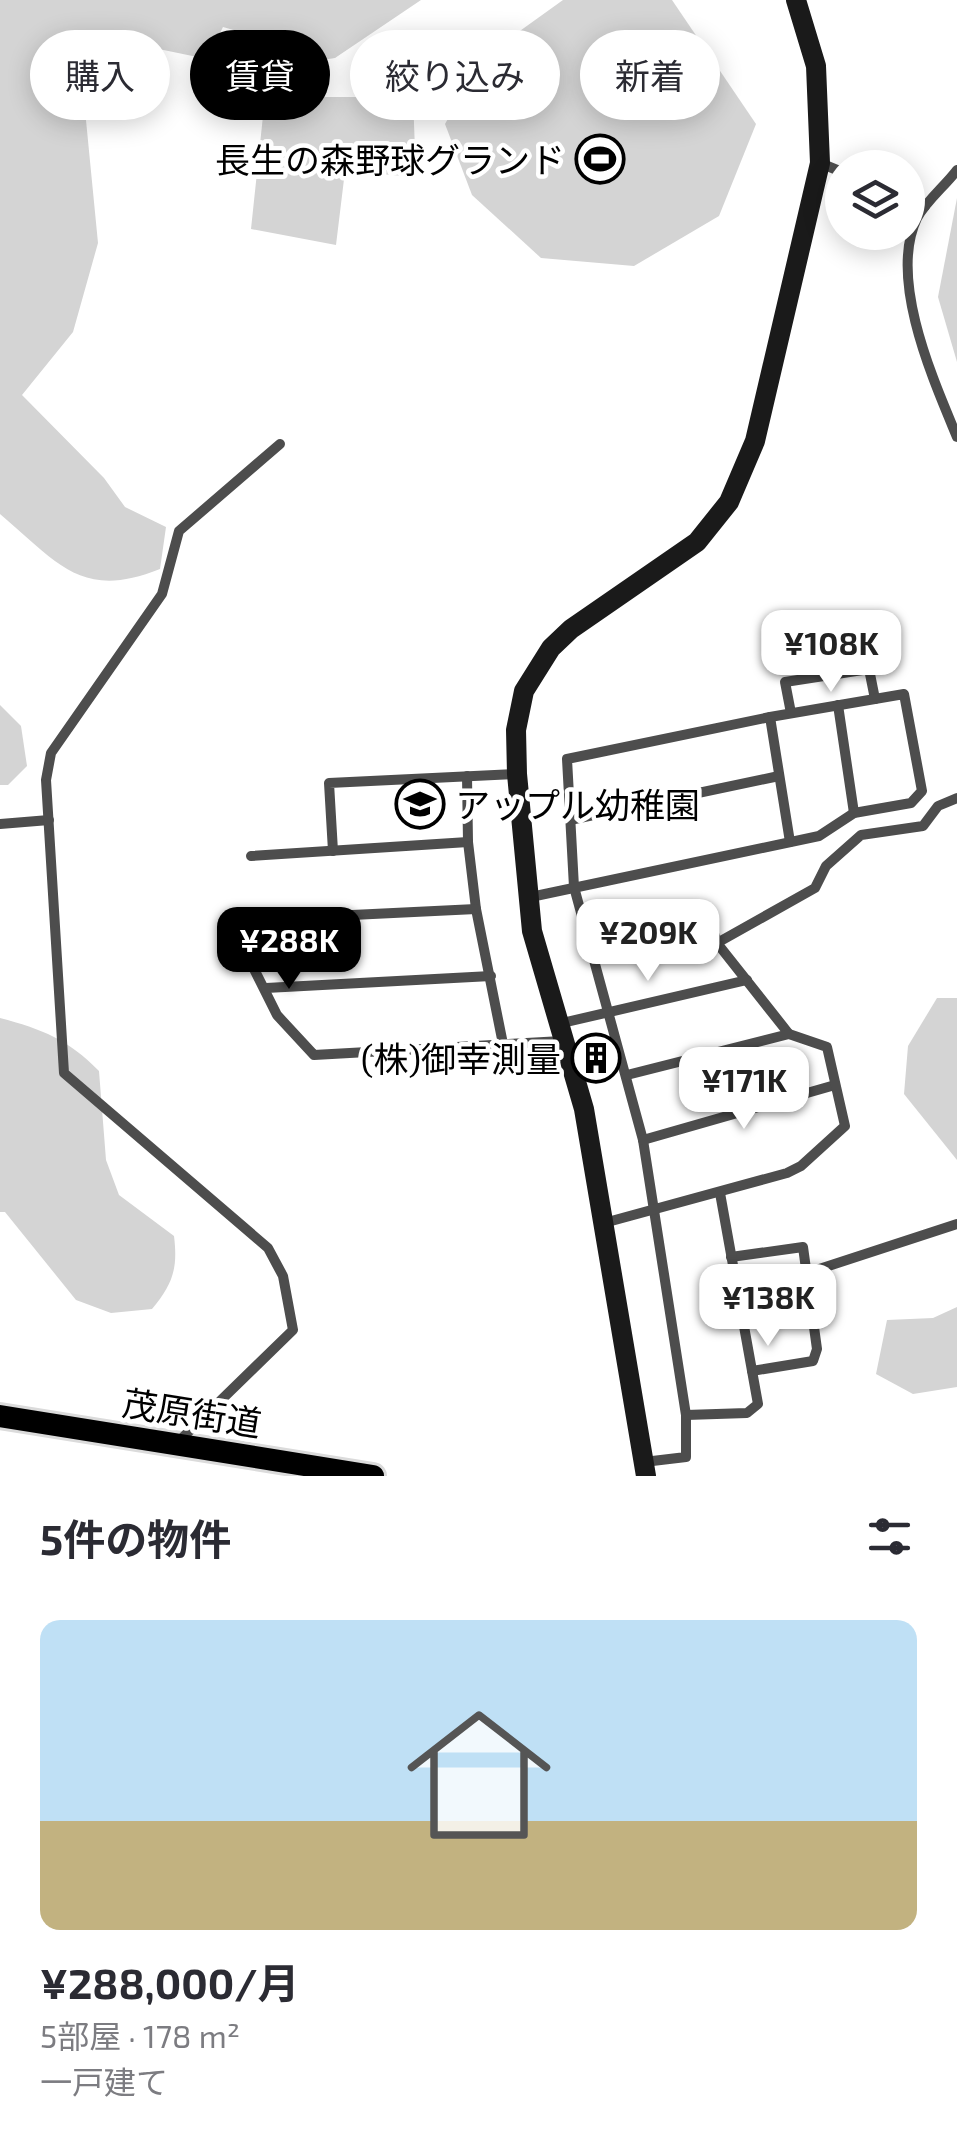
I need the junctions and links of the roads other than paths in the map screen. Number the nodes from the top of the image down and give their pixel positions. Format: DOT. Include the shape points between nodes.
graph roads {
  1 [pos="796,0"];
  2 [pos="820,162"];
  3 [pos="825,164"];
  4 [pos="957,170"];
  5 [pos="926,206"];
  6 [pos="957,437"];
  7 [pos="280,444"];
  8 [pos="875,698"];
  9 [pos="838,705"];
  10 [pos="791,713"];
  11 [pos="770,716"];
  12 [pos="516,774"];
  13 [pos="467,776"];
  14 [pos="779,776"];
  15 [pos="957,798"];
  16 [pos="854,813"];
  17 [pos="48,820"];
  18 [pos="570,820"];
  19 [pos="0,824"];
  20 [pos="468,842"];
  21 [pos="790,842"];
  22 [pos="333,851"];
  23 [pos="251,856"];
  24 [pos="574,887"];
  25 [pos="526,898"];
  26 [pos="476,909"];
  27 [pos="717,943"];
  28 [pos="589,951"];
  29 [pos="492,976"];
  30 [pos="747,980"];
  31 [pos="266,988"];
  32 [pos="608,1014"];
  33 [pos="559,1033"];
  34 [pos="789,1034"];
  35 [pos="503,1044"];
  36 [pos="627,1075"];
  37 [pos="835,1086"];
  38 [pos="643,1140"];
  39 [pos="720,1193"];
  40 [pos="656,1209"];
  41 [pos="604,1223"];
  42 [pos="957,1224"];
  43 [pos="731,1258"];
  44 [pos="807,1273"];
  45 [pos="752,1370"];
  46 [pos="686,1415"];
  47 [pos="0,1416"];
  48 [pos="174,1445"];
  49 [pos="644,1469"];
  50 [pos="374,1476"];
  1 -- 2 [label="street" via="816,66"];
  2 -- 3 [label="street"];
  2 -- 12 [label="street" via="755,442 736,489 697,542 551,648 524,691"];
  4 -- 5 [label="street"];
  5 -- 6 [label="street" via="907,250 909,288 931,373"];
  7 -- 17 [label="street" via="179,532 162,594 51,754"];
  8 -- 9 [label="street"];
  8 -- 10 [label="street" via="869,669 785,682"];
  8 -- 16 [label="street" via="904,694 922,792 911,803"];
  9 -- 10 [label="street"];
  9 -- 16 [label="street"];
  10 -- 11 [label="street"];
  11 -- 14 [label="street"];
  11 -- 18 [label="street" via="566,759"];
  12 -- 13 [label="street"];
  12 -- 25 [label="street"];
  13 -- 20 [label="street"];
  13 -- 22 [label="street" via="329,782"];
  14 -- 18 [label="street"];
  14 -- 21 [label="street"];
  15 -- 27 [label="street" via="938,806 923,826 860,835 826,866 815,888"];
  16 -- 21 [label="street" via="819,836"];
  17 -- 19 [label="street"];
  17 -- 48 [label="street" via="64,1073 268,1248 284,1276 293,1330"];
  18 -- 24 [label="street"];
  20 -- 22 [label="street"];
  20 -- 26 [label="street"];
  21 -- 24 [label="street"];
  22 -- 23 [label="street"];
  24 -- 25 [label="street"];
  24 -- 28 [label="street"];
  25 -- 33 [label="street"];
  26 -- 29 [label="street"];
  26 -- 31 [label="street" via="247,920 235,930"];
  27 -- 28 [label="street" via="712,926"];
  27 -- 30 [label="street"];
  28 -- 32 [label="street"];
  29 -- 31 [label="street"];
  29 -- 35 [label="street"];
  30 -- 32 [label="street"];
  30 -- 34 [label="street"];
  31 -- 35 [label="street" via="277,1015 314,1056"];
  32 -- 33 [label="street"];
  32 -- 36 [label="street"];
  33 -- 35 [label="street"];
  33 -- 41 [label="street" via="584,1108"];
  34 -- 36 [label="street"];
  34 -- 37 [label="street" via="827,1047"];
  36 -- 38 [label="street"];
  37 -- 38 [label="street"];
  37 -- 39 [label="street" via="845,1126 801,1166"];
  38 -- 40 [label="street"];
  39 -- 40 [label="street"];
  39 -- 43 [label="street"];
  40 -- 41 [label="street"];
  40 -- 46 [label="street"];
  41 -- 49 [label="street"];
  42 -- 44 [label="street"];
  43 -- 44 [label="street" via="803,1247"];
  43 -- 45 [label="street"];
  44 -- 45 [label="street" via="818,1349 812,1361"];
  45 -- 46 [label="street" via="758,1404 747,1413"];
  46 -- 49 [label="street" via="686,1457"];
  47 -- 48 [label="main road, 茂原街道"];
  48 -- 50 [label="main road, 茂原街道"];
}
